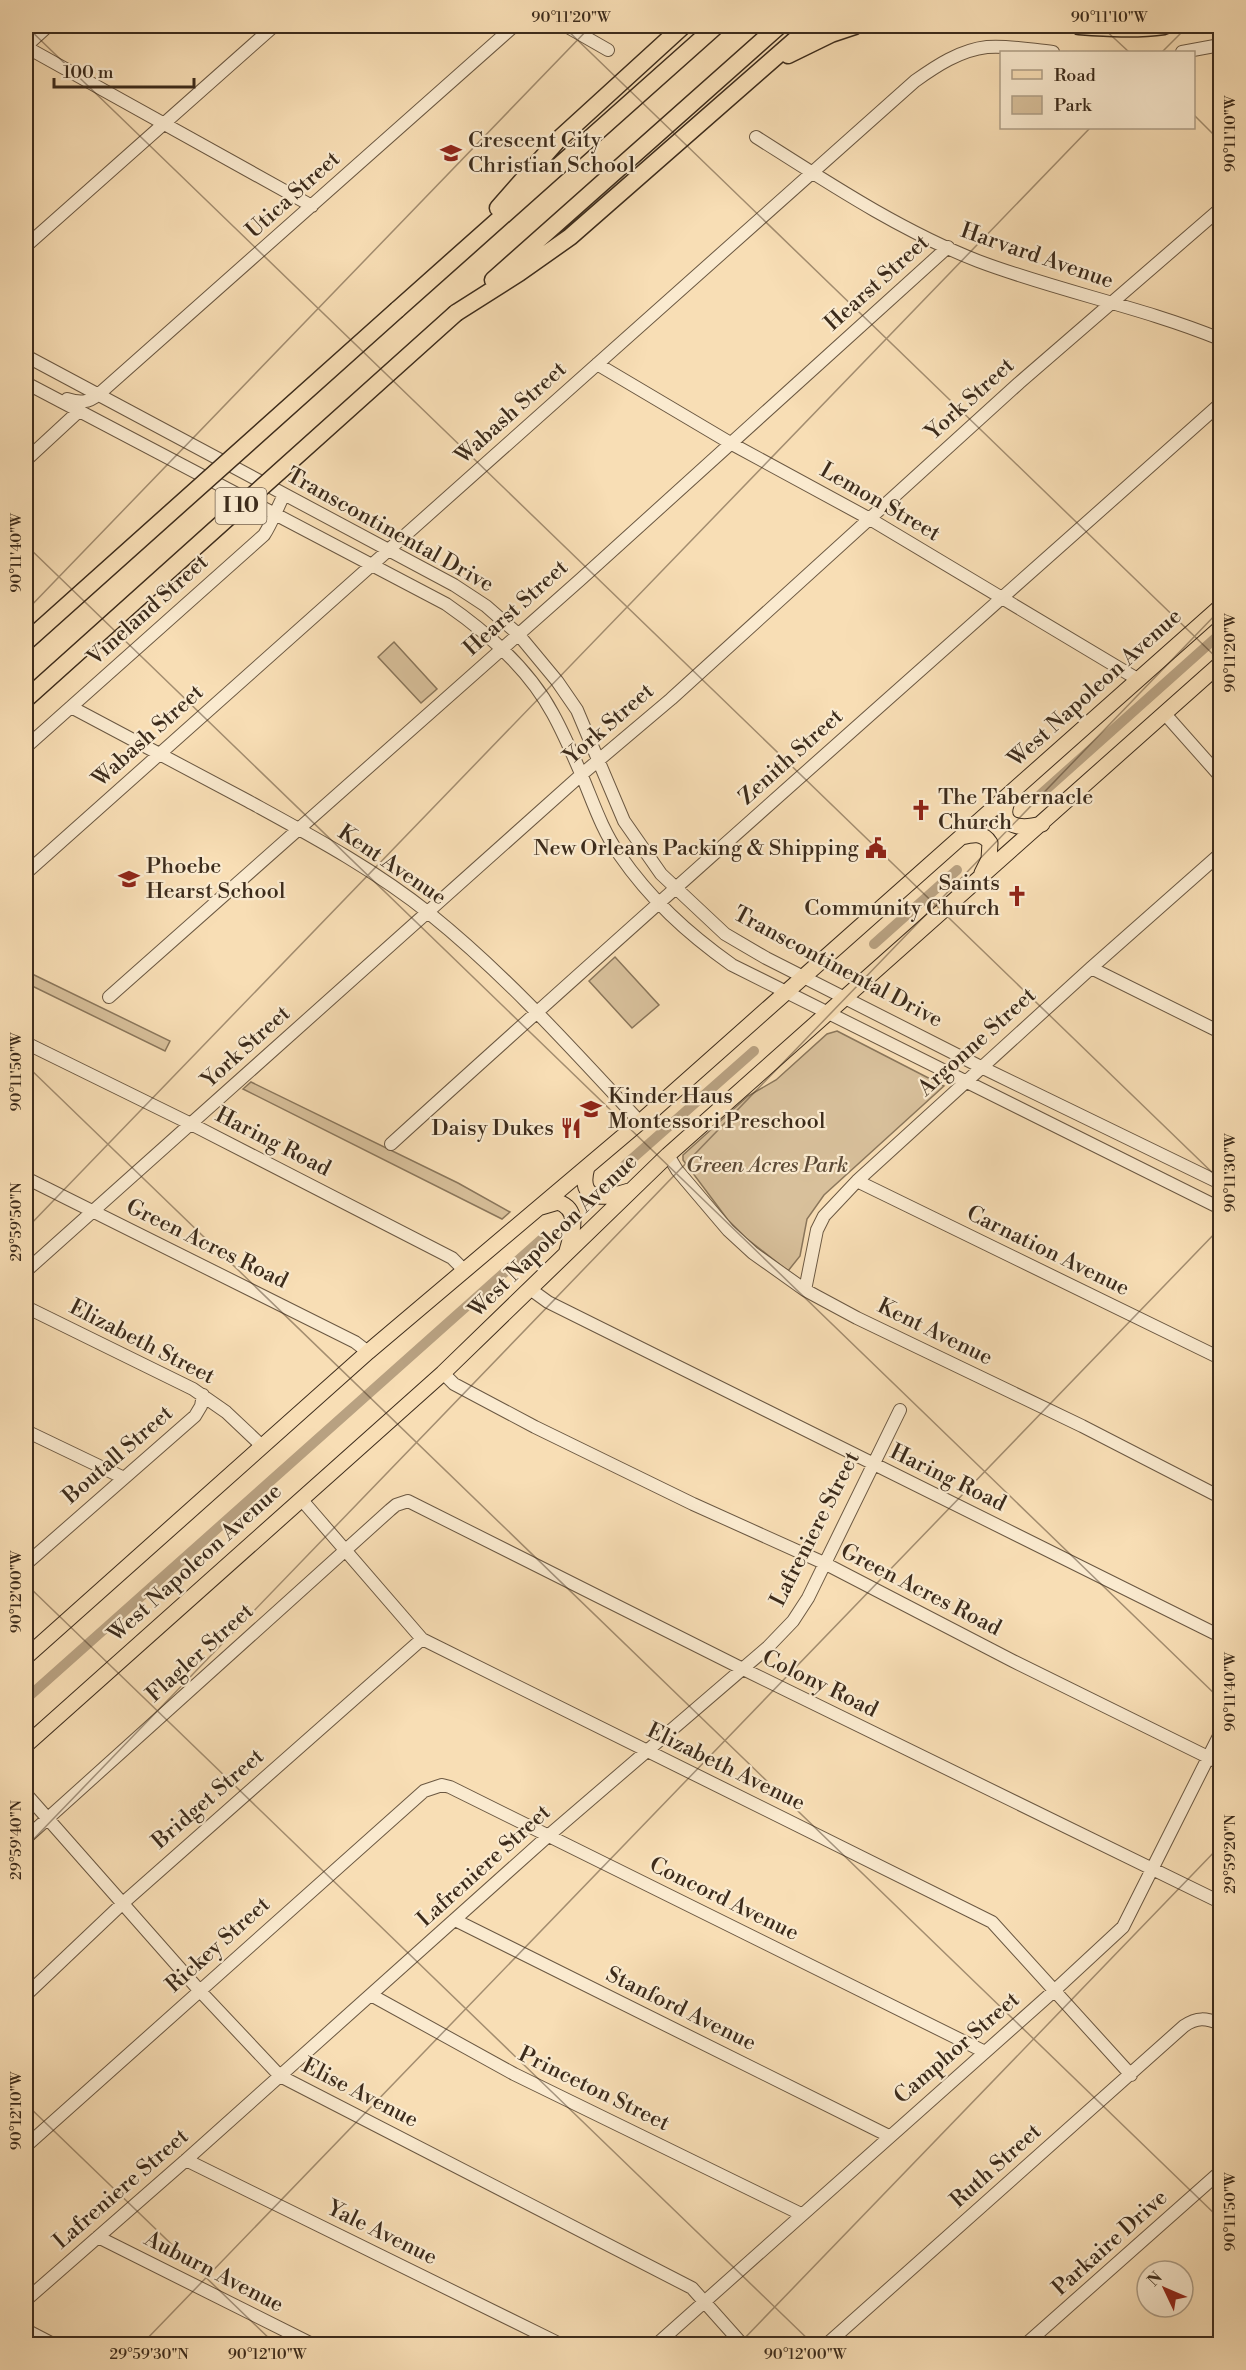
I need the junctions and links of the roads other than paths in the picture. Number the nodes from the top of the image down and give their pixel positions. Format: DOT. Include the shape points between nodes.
graph roads {
  1 [pos="48,26"];
  2 [pos="274,26"];
  3 [pos="514,26"];
  4 [pos="566,26"];
  5 [pos="678,26"];
  6 [pos="683,26"];
  7 [pos="716,26"];
  8 [pos="779,26"];
  9 [pos="811,26"];
  10 [pos="855,26"];
  11 [pos="1079,26"];
  12 [pos="1164,26"];
  13 [pos="1221,45"];
  14 [pos="26,46"];
  15 [pos="609,50"];
  16 [pos="1040,51"];
  17 [pos="1188,51"];
  18 [pos="640,64"];
  19 [pos="743,86"];
  20 [pos="164,125"];
  21 [pos="756,137"];
  22 [pos="811,172"];
  23 [pos="312,206"];
  24 [pos="1221,208"];
  25 [pos="26,246"];
  26 [pos="948,247"];
  27 [pos="464,250"];
  28 [pos="1112,304"];
  29 [pos="456,313"];
  30 [pos="1221,339"];
  31 [pos="26,356"];
  32 [pos="597,364"];
  33 [pos="26,383"];
  34 [pos="99,394"];
  35 [pos="58,400"];
  36 [pos="1221,404"];
  37 [pos="79,411"];
  38 [pos="732,444"];
  39 [pos="26,460"];
  40 [pos="284,495"];
  41 [pos="274,514"];
  42 [pos="870,519"];
  43 [pos="389,550"];
  44 [pos="372,566"];
  45 [pos="1003,597"];
  46 [pos="1221,607"];
  47 [pos="518,634"];
  48 [pos="26,642"];
  49 [pos="502,649"];
  50 [pos="1221,664"];
  51 [pos="1139,680"];
  52 [pos="26,699"];
  53 [pos="71,707"];
  54 [pos="1165,714"];
  55 [pos="26,747"];
  56 [pos="159,754"];
  57 [pos="598,761"];
  58 [pos="581,775"];
  59 [pos="1221,776"];
  60 [pos="1013,791"];
  61 [pos="1042,823"];
  62 [pos="298,828"];
  63 [pos="961,837"];
  64 [pos="1221,854"];
  65 [pos="26,873"];
  66 [pos="977,881"];
  67 [pos="675,890"];
  68 [pos="659,904"];
  69 [pos="429,913"];
  70 [pos="1091,968"];
  71 [pos="803,976"];
  72 [pos="786,992"];
  73 [pos="109,997"];
  74 [pos="846,998"];
  75 [pos="538,1013"];
  76 [pos="829,1014"];
  77 [pos="1221,1032"];
  78 [pos="26,1043"];
  79 [pos="981,1067"];
  80 [pos="964,1082"];
  81 [pos="640,1122"];
  82 [pos="191,1124"];
  83 [pos="391,1144"];
  84 [pos="668,1155"];
  85 [pos="587,1167"];
  86 [pos="26,1178"];
  87 [pos="857,1181"];
  88 [pos="1221,1183"];
  89 [pos="631,1191"];
  90 [pos="1221,1208"];
  91 [pos="536,1209"];
  92 [pos="93,1210"];
  93 [pos="566,1254"];
  94 [pos="464,1270"];
  95 [pos="26,1271"];
  96 [pos="530,1289"];
  97 [pos="805,1290"];
  98 [pos="26,1307"];
  99 [pos="368,1352"];
  100 [pos="1221,1358"];
  101 [pos="443,1373"];
  102 [pos="203,1395"];
  103 [pos="900,1410"];
  104 [pos="26,1431"];
  105 [pos="262,1446"];
  106 [pos="873,1464"];
  107 [pos="124,1478"];
  108 [pos="1221,1497"];
  109 [pos="301,1499"];
  110 [pos="403,1502"];
  111 [pos="345,1550"];
  112 [pos="824,1563"];
  113 [pos="26,1564"];
  114 [pos="1221,1636"];
  115 [pos="422,1639"];
  116 [pos="26,1657"];
  117 [pos="743,1669"];
  118 [pos="1221,1734"];
  119 [pos="26,1745"];
  120 [pos="646,1750"];
  121 [pos="1209,1757"];
  122 [pos="1221,1763"];
  123 [pos="444,1785"];
  124 [pos="26,1794"];
  125 [pos="48,1818"];
  126 [pos="548,1836"];
  127 [pos="26,1838"];
  128 [pos="1151,1870"];
  129 [pos="1221,1902"];
  130 [pos="123,1903"];
  131 [pos="455,1920"];
  132 [pos="199,1990"];
  133 [pos="1055,1990"];
  134 [pos="26,1995"];
  135 [pos="371,1995"];
  136 [pos="1221,2024"];
  137 [pos="985,2052"];
  138 [pos="1131,2075"];
  139 [pos="280,2076"];
  140 [pos="889,2136"];
  141 [pos="26,2146"];
  142 [pos="186,2160"];
  143 [pos="1221,2172"];
  144 [pos="801,2214"];
  145 [pos="98,2237"];
  146 [pos="26,2300"];
  147 [pos="704,2303"];
  148 [pos="26,2330"];
  149 [pos="53,2344"];
  150 [pos="312,2344"];
  151 [pos="560,2344"];
  152 [pos="657,2344"];
  153 [pos="742,2344"];
  154 [pos="827,2344"];
  155 [pos="1026,2344"];
  1 -- 14 [label="street"];
  2 -- 20 [label="street"];
  3 -- 23 [label="street, Utica Street"];
  4 -- 15 [label="street"];
  5 -- 18 [label="highway"];
  6 -- 18 [label="highway"];
  7 -- 27 [label="highway, I 10"];
  8 -- 29 [label="highway, I 10"];
  9 -- 19 [label="highway"];
  10 -- 19 [label="highway" via="786,56"];
  11 -- 12 [label="highway"];
  13 -- 17 [label="street"];
  14 -- 20 [label="street"];
  16 -- 22 [label="street, Wabash Street" via="988,47 939,64"];
  18 -- 27 [label="highway" via="540,159"];
  19 -- 29 [label="highway" via="570,237"];
  20 -- 23 [label="street"];
  20 -- 25 [label="street"];
  21 -- 22 [label="street, Harvard Avenue"];
  22 -- 26 [label="street, Harvard Avenue" via="867,207"];
  22 -- 32 [label="street, Wabash Street"];
  23 -- 34 [label="street, Utica Street"];
  24 -- 28 [label="street, York Street"];
  26 -- 28 [label="street, Harvard Avenue" via="978,261"];
  26 -- 38 [label="street, Hearst Street"];
  27 -- 48 [label="highway, I 10, bridge"];
  28 -- 30 [label="street, Harvard Avenue"];
  28 -- 42 [label="street, York Street"];
  29 -- 52 [label="highway, I 10, bridge"];
  31 -- 34 [label="street, Transcontinental Drive"];
  32 -- 38 [label="street, Lemon Street"];
  32 -- 43 [label="street, Wabash Street"];
  33 -- 35 [label="street, Transcontinental Drive"];
  34 -- 35 [label="street" via="80,403"];
  34 -- 40 [label="street, Transcontinental Drive"];
  35 -- 37 [label="street, Transcontinental Drive"];
  36 -- 45 [label="street, Zenith Street"];
  37 -- 39 [label="street"];
  37 -- 41 [label="street, Transcontinental Drive"];
  38 -- 42 [label="street, Lemon Street"];
  38 -- 47 [label="street, Hearst Street"];
  40 -- 41 [label="street, Vineland Street"];
  40 -- 43 [label="street, Transcontinental Drive"];
  41 -- 44 [label="street, Transcontinental Drive"];
  41 -- 53 [label="street, Vineland Street" via="264,535"];
  42 -- 45 [label="street, Lemon Street"];
  42 -- 57 [label="street, York Street"];
  43 -- 44 [label="street, Wabash Street"];
  43 -- 47 [label="street, Transcontinental Drive" via="454,585"];
  44 -- 49 [label="street, Transcontinental Drive" via="446,604"];
  44 -- 56 [label="street, Wabash Street"];
  45 -- 51 [label="street, Lemon Street"];
  45 -- 67 [label="street, Zenith Street"];
  46 -- 51 [label="main road, West Napoleon Avenue"];
  47 -- 49 [label="street, Hearst Street"];
  47 -- 57 [label="street, Transcontinental Drive" via="577,710"];
  49 -- 58 [label="street, Transcontinental Drive" via="549,706"];
  49 -- 62 [label="street, Hearst Street"];
  50 -- 54 [label="main road, West Napoleon Avenue"];
  51 -- 60 [label="main road, West Napoleon Avenue"];
  53 -- 55 [label="street, Vineland Street"];
  53 -- 56 [label="street, Kent Avenue"];
  54 -- 59 [label="street"];
  54 -- 61 [label="main road, West Napoleon Avenue"];
  56 -- 62 [label="street, Kent Avenue"];
  56 -- 65 [label="street, Wabash Street"];
  57 -- 58 [label="street, York Street"];
  57 -- 67 [label="street, Transcontinental Drive" via="624,820"];
  58 -- 68 [label="street, Transcontinental Drive" via="618,853"];
  58 -- 69 [label="street, York Street"];
  60 -- 61 [label="main road" via="1005,804 1008,822 1026,828"];
  60 -- 63 [label="main road, West Napoleon Avenue"];
  61 -- 66 [label="main road, West Napoleon Avenue"];
  62 -- 69 [label="street, Kent Avenue" via="364,867"];
  62 -- 73 [label="street, Hearst Street"];
  63 -- 66 [label="main road" via="981,835 990,843 989,859"];
  63 -- 71 [label="main road, West Napoleon Avenue"];
  64 -- 70 [label="street, Argonne Street"];
  66 -- 74 [label="main road, West Napoleon Avenue"];
  67 -- 68 [label="street, Zenith Street"];
  67 -- 71 [label="street, Transcontinental Drive" via="725,934"];
  68 -- 72 [label="street, Transcontinental Drive" via="691,935 732,965"];
  68 -- 75 [label="street, Zenith Street"];
  69 -- 75 [label="street, Kent Avenue"];
  69 -- 82 [label="street, York Street"];
  70 -- 77 [label="street"];
  70 -- 79 [label="street, Argonne Street"];
  71 -- 72 [label="main road, West Napoleon Avenue"];
  71 -- 74 [label="street, Transcontinental Drive"];
  72 -- 76 [label="street, Transcontinental Drive"];
  72 -- 81 [label="main road, West Napoleon Avenue"];
  74 -- 76 [label="main road, West Napoleon Avenue"];
  74 -- 79 [label="street, Transcontinental Drive"];
  75 -- 81 [label="street, Kent Avenue"];
  75 -- 83 [label="street, Zenith Street"];
  76 -- 80 [label="street, Transcontinental Drive"];
  76 -- 84 [label="main road, West Napoleon Avenue"];
  78 -- 82 [label="street, Haring Road"];
  79 -- 80 [label="street, Argonne Street"];
  79 -- 88 [label="street, Transcontinental Drive"];
  80 -- 87 [label="street, Argonne Street"];
  80 -- 90 [label="street, Transcontinental Drive"];
  81 -- 85 [label="main road, West Napoleon Avenue"];
  82 -- 92 [label="street, York Street"];
  82 -- 94 [label="street, Haring Road" via="452,1258"];
  84 -- 89 [label="main road, West Napoleon Avenue"];
  84 -- 97 [label="street, Kent Avenue" via="728,1230"];
  85 -- 89 [label="main road" via="585,1184 593,1196 602,1198"];
  85 -- 91 [label="main road, West Napoleon Avenue"];
  86 -- 92 [label="street, Green Acres Road"];
  87 -- 97 [label="street, Argonne Street" via="824,1216 817,1230"];
  87 -- 100 [label="street, Carnation Avenue"];
  89 -- 93 [label="main road, West Napoleon Avenue"];
  91 -- 93 [label="main road" via="558,1202 573,1215"];
  91 -- 94 [label="main road, West Napoleon Avenue"];
  92 -- 95 [label="street, York Street"];
  92 -- 99 [label="street, Green Acres Road"];
  93 -- 96 [label="main road, West Napoleon Avenue"];
  94 -- 99 [label="main road, West Napoleon Avenue"];
  96 -- 101 [label="main road, West Napoleon Avenue"];
  96 -- 106 [label="street, Haring Road" via="548,1302"];
  97 -- 108 [label="street, Kent Avenue"];
  98 -- 102 [label="street, Elizabeth Street"];
  99 -- 105 [label="main road, West Napoleon Avenue"];
  101 -- 109 [label="main road, West Napoleon Avenue"];
  101 -- 112 [label="street, Green Acres Road" via="454,1384 535,1427"];
  102 -- 105 [label="street, Elizabeth Street"];
  102 -- 107 [label="street, Boutall Street" via="195,1416"];
  103 -- 106 [label="street, Lafreniere Street"];
  104 -- 107 [label="street"];
  105 -- 116 [label="main road, West Napoleon Avenue"];
  106 -- 112 [label="street, Lafreniere Street"];
  106 -- 114 [label="street, Haring Road"];
  107 -- 113 [label="street, Boutall Street"];
  109 -- 111 [label="street, Elizabeth Avenue"];
  109 -- 119 [label="main road, West Napoleon Avenue"];
  110 -- 111 [label="street, Flagler Street"];
  110 -- 117 [label="street, Colony Road" via="414,1503"];
  111 -- 115 [label="street, Elizabeth Avenue"];
  111 -- 125 [label="street, Flagler Street"];
  112 -- 117 [label="street, Lafreniere Street" via="794,1621"];
  112 -- 121 [label="street, Green Acres Road"];
  115 -- 120 [label="street, Elizabeth Avenue"];
  115 -- 130 [label="street, Bridget Street"];
  117 -- 120 [label="street, Lafreniere Street"];
  117 -- 128 [label="street, Colony Road"];
  118 -- 121 [label="street, Camphor Street"];
  120 -- 126 [label="street, Lafreniere Street"];
  120 -- 133 [label="street, Elizabeth Avenue" via="992,1922"];
  121 -- 122 [label="street, Green Acres Road"];
  121 -- 128 [label="street, Camphor Street"];
  123 -- 126 [label="street, Concord Avenue"];
  123 -- 132 [label="street, Rickey Street" via="424,1791"];
  124 -- 125 [label="street, Elise Avenue"];
  125 -- 127 [label="street, Flagler Street"];
  125 -- 130 [label="street, Elise Avenue"];
  126 -- 131 [label="street, Lafreniere Street"];
  126 -- 137 [label="street, Concord Avenue"];
  128 -- 129 [label="street, Colony Road"];
  128 -- 133 [label="street, Camphor Street" via="1123,1927"];
  130 -- 132 [label="street, Elise Avenue"];
  130 -- 134 [label="street, Bridget Street"];
  131 -- 135 [label="street, Lafreniere Street"];
  131 -- 140 [label="street, Stanford Avenue"];
  132 -- 139 [label="street, Elise Avenue"];
  132 -- 141 [label="street, Rickey Street"];
  133 -- 137 [label="street, Camphor Street"];
  133 -- 138 [label="street, Elizabeth Avenue"];
  135 -- 139 [label="street, Lafreniere Street"];
  135 -- 144 [label="street, Princeton Street" via="514,2074"];
  136 -- 138 [label="street, Ruth Street" via="1210,2019 1194,2020"];
  137 -- 140 [label="street, Camphor Street"];
  138 -- 154 [label="street, Ruth Street"];
  139 -- 142 [label="street, Lafreniere Street"];
  139 -- 147 [label="street, Elise Avenue" via="651,2266 692,2288"];
  140 -- 144 [label="street, Camphor Street"];
  142 -- 145 [label="street, Lafreniere Street"];
  142 -- 151 [label="street, Yale Avenue"];
  143 -- 155 [label="street, Parkaire Drive"];
  144 -- 147 [label="street, Camphor Street"];
  145 -- 146 [label="street, Lafreniere Street"];
  145 -- 150 [label="street, Auburn Avenue"];
  147 -- 152 [label="street, Camphor Street"];
  147 -- 153 [label="street, Elise Avenue"];
  148 -- 149 [label="street"];
}
